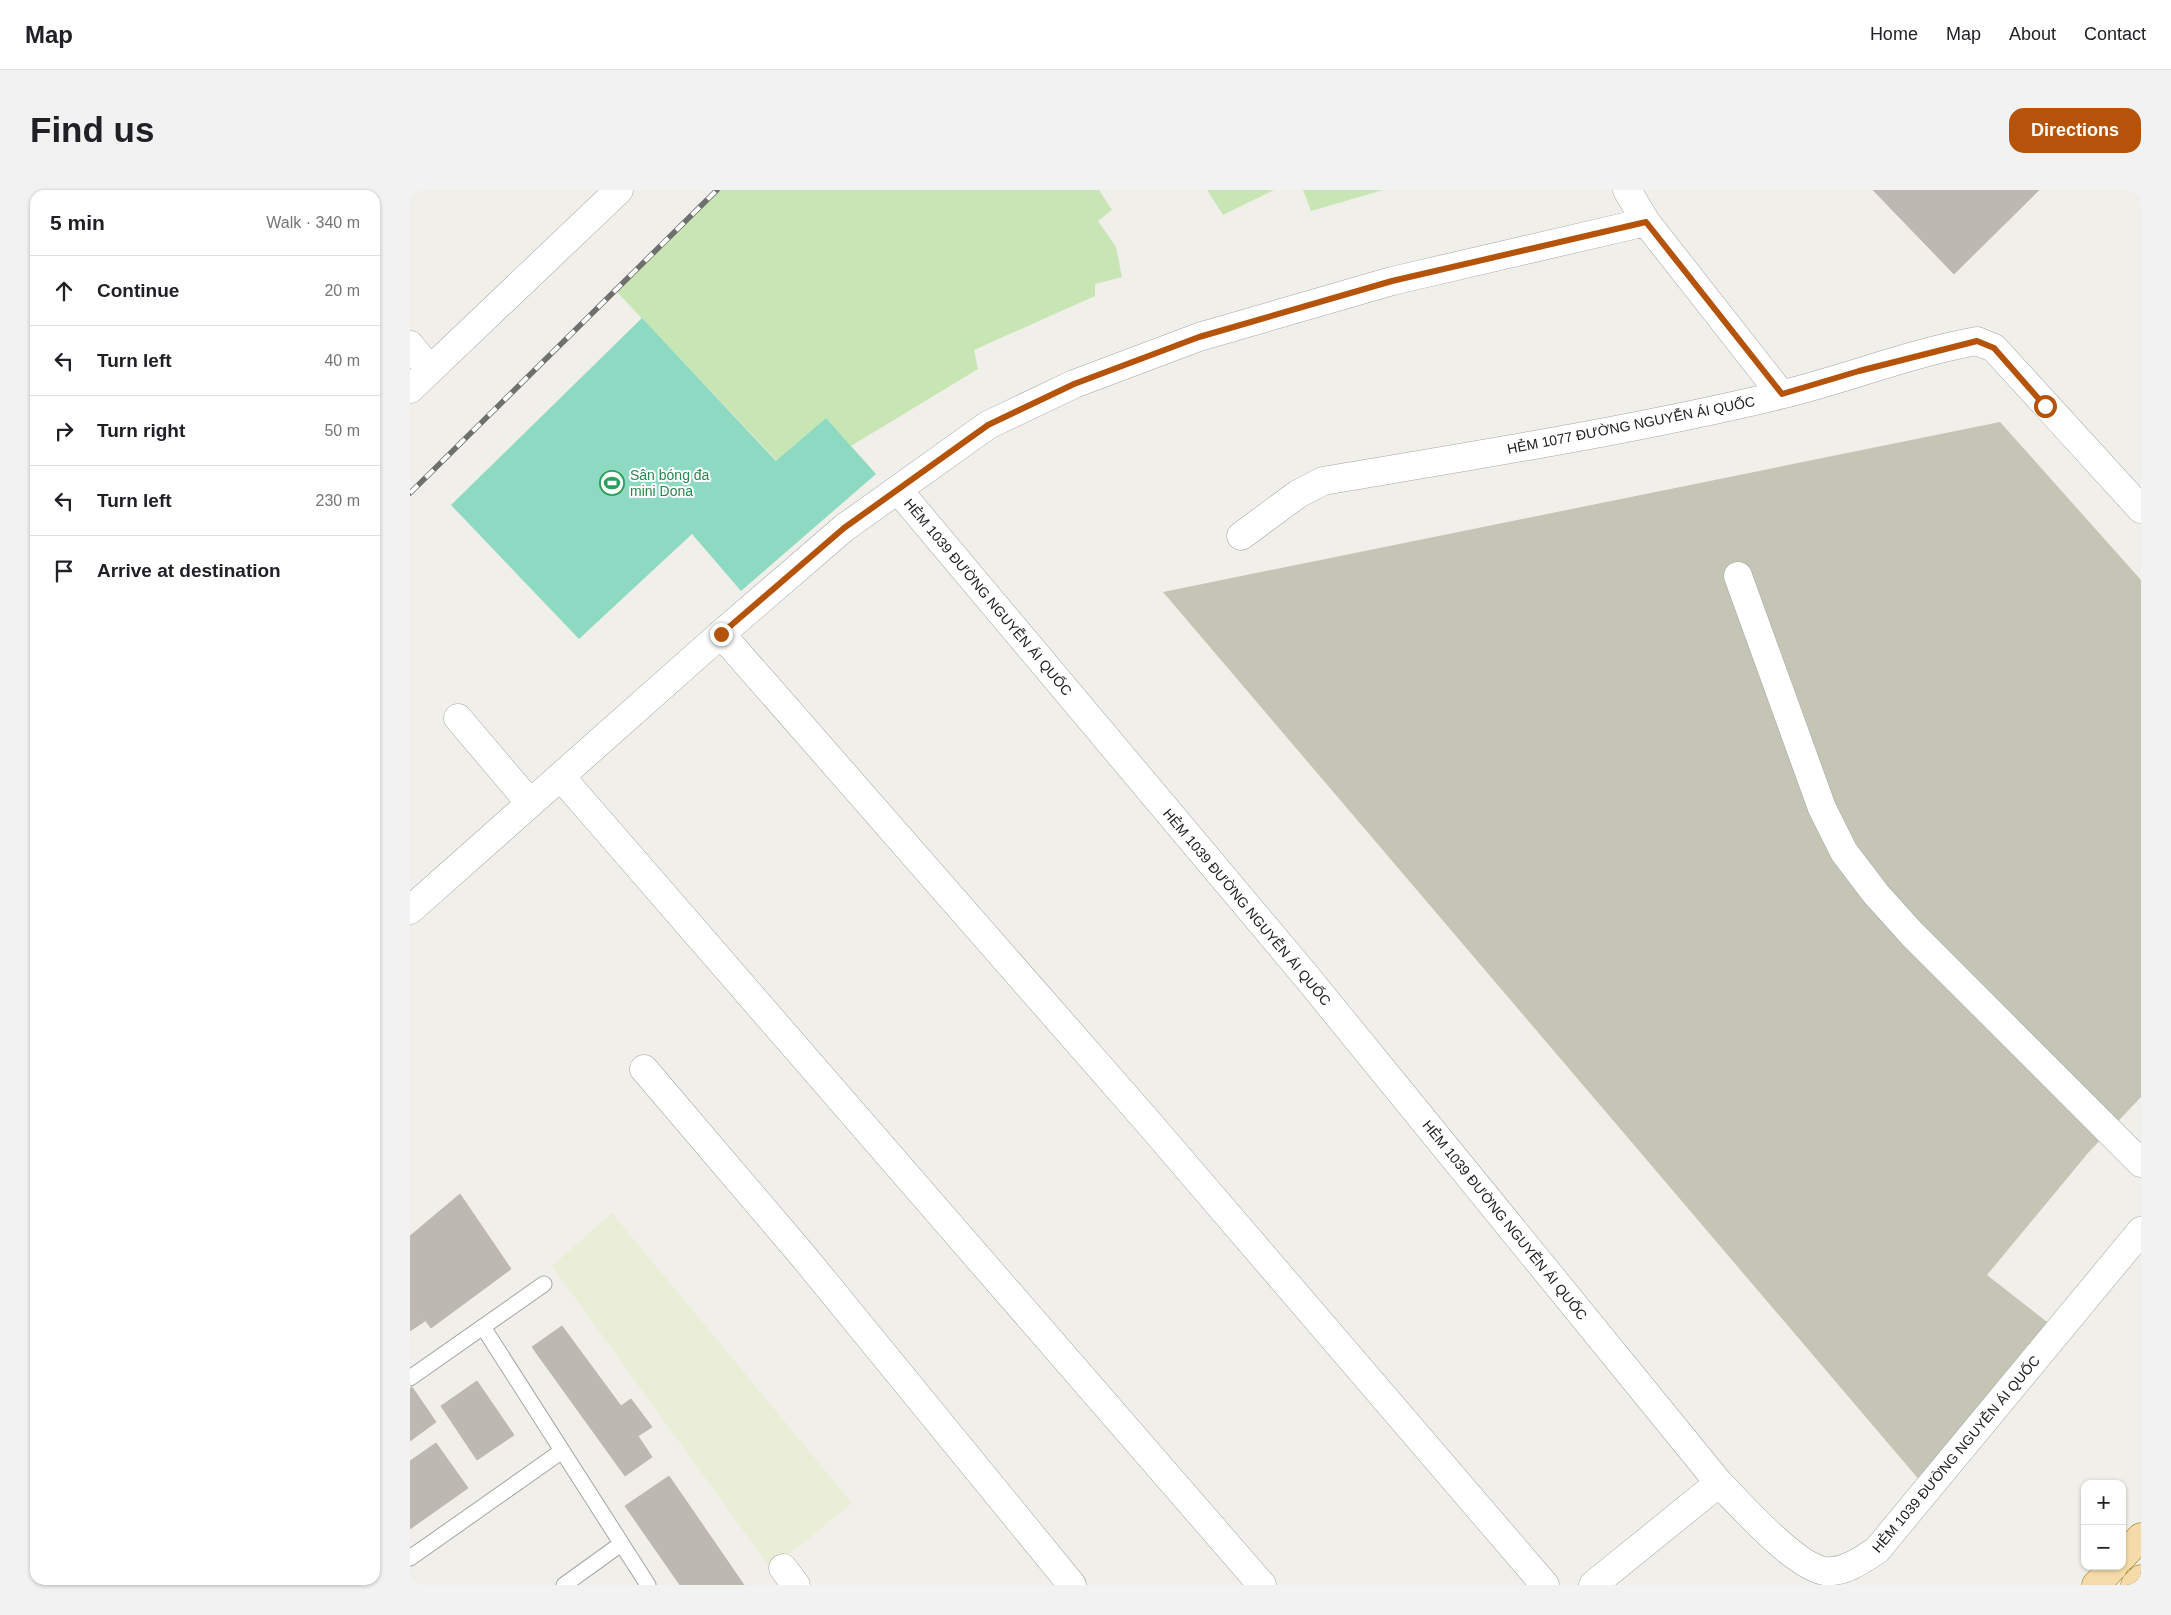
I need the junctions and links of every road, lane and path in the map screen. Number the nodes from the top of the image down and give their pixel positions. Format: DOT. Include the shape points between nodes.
graph roads {
  1 [pos="619,190"];
  2 [pos="1627,190"];
  3 [pos="1646,222"];
  4 [pos="410,346"];
  5 [pos="430,370"];
  6 [pos="410,389"];
  7 [pos="1782,394"];
  8 [pos="898,490"];
  9 [pos="2141,509"];
  10 [pos="1241,536"];
  11 [pos="1738,576"];
  12 [pos="721,634"];
  13 [pos="458,718"];
  14 [pos="561,777"];
  15 [pos="530,803"];
  16 [pos="410,910"];
  17 [pos="644,1069"];
  18 [pos="2141,1163"];
  19 [pos="2141,1232"];
  20 [pos="544,1284"];
  21 [pos="483,1327"];
  22 [pos="410,1378"];
  23 [pos="562,1451"];
  24 [pos="1719,1483"];
  25 [pos="2141,1537"];
  26 [pos="622,1544"];
  27 [pos="2126,1553"];
  28 [pos="410,1558"];
  29 [pos="2110,1570"];
  30 [pos="2141,1579"];
  31 [pos="564,1585"];
  32 [pos="648,1585"];
  33 [pos="1072,1585"];
  34 [pos="1262,1585"];
  35 [pos="1545,1585"];
  36 [pos="1593,1585"];
  37 [pos="2096,1585"];
  38 [pos="2135,1585"];
  1 -- 5 [label="street"];
  2 -- 3 [label="street"];
  3 -- 7 [label="street"];
  3 -- 8 [label="street" via="1392,281 1199,337 1074,384 988,425"];
  4 -- 5 [label="street"];
  5 -- 6 [label="street"];
  7 -- 9 [label="street, HẺM 1077 ĐƯỜNG NGUYỄN ÁI QUỐC" via="1977,341 1994,348"];
  7 -- 10 [label="street, HẺM 1077 ĐƯỜNG NGUYỄN ÁI QUỐC" via="1620,430 1323,481 1298,494"];
  8 -- 12 [label="street" via="844,528"];
  8 -- 24 [label="street, HẺM 1039 ĐƯỜNG NGUYỄN ÁI QUỐC" via="1306,976"];
  11 -- 18 [label="street" via="1822,808 1844,852 1912,934"];
  12 -- 14 [label="street"];
  12 -- 35 [label="street" via="1148,1122"];
  13 -- 15 [label="street"];
  14 -- 15 [label="street"];
  14 -- 34 [label="street"];
  15 -- 16 [label="street"];
  17 -- 33 [label="street" via="804,1257"];
  19 -- 24 [label="street, HẺM 1039 ĐƯỜNG NGUYỄN ÁI QUỐC" via="1877,1550 1849,1568 1824,1571 1794,1558"];
  20 -- 21 [label="lane"];
  21 -- 22 [label="lane"];
  21 -- 23 [label="lane"];
  23 -- 26 [label="lane"];
  23 -- 28 [label="lane"];
  24 -- 36 [label="street"];
  25 -- 27 [label="main road"];
  26 -- 31 [label="lane"];
  26 -- 32 [label="lane"];
  29 -- 37 [label="main road"];
  30 -- 38 [label="main road"];
}
